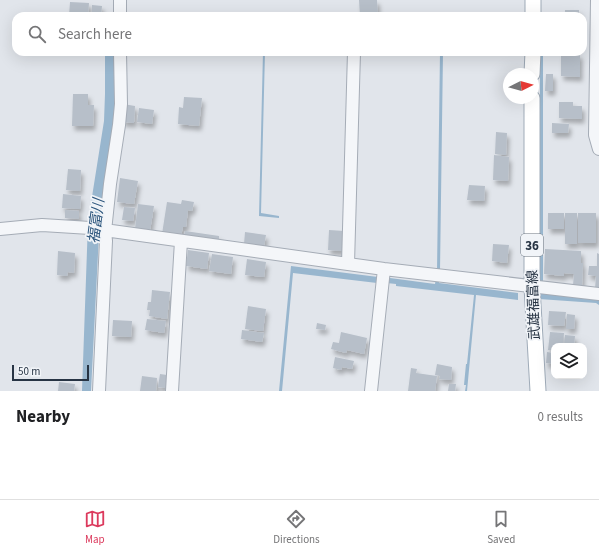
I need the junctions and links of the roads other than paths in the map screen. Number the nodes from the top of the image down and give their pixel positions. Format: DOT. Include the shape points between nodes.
graph roads {
  1 [pos="120,0"];
  2 [pos="533,0"];
  3 [pos="597,1"];
  4 [pos="120,12"];
  5 [pos="533,12"];
  6 [pos="120,56"];
  7 [pos="354,56"];
  8 [pos="532,56"];
  9 [pos="532,68"];
  10 [pos="532,104"];
  11 [pos="599,149"];
  12 [pos="0,229"];
  13 [pos="99,230"];
  14 [pos="181,241"];
  15 [pos="348,264"];
  16 [pos="383,277"];
  17 [pos="538,287"];
  18 [pos="599,294"];
  19 [pos="98,391"];
  20 [pos="172,391"];
  21 [pos="371,391"];
  22 [pos="538,391"];
  1 -- 4 [label="street"];
  2 -- 5 [label="main road"];
  3 -- 11 [label="street" via="595,135"];
  6 -- 13 [label="street" via="119,125 110,184"];
  7 -- 15 [label="street"];
  8 -- 9 [label="main road"];
  10 -- 17 [label="main road, 武雄福富線 / 36"];
  12 -- 13 [label="street" via="42,225"];
  13 -- 14 [label="street"];
  13 -- 19 [label="street" via="106,241"];
  14 -- 15 [label="street"];
  14 -- 20 [label="street"];
  15 -- 16 [label="street"];
  16 -- 17 [label="street" via="438,276"];
  16 -- 21 [label="street"];
  17 -- 18 [label="street"];
  17 -- 22 [label="main road, 武雄福富線 / 36"];
}
